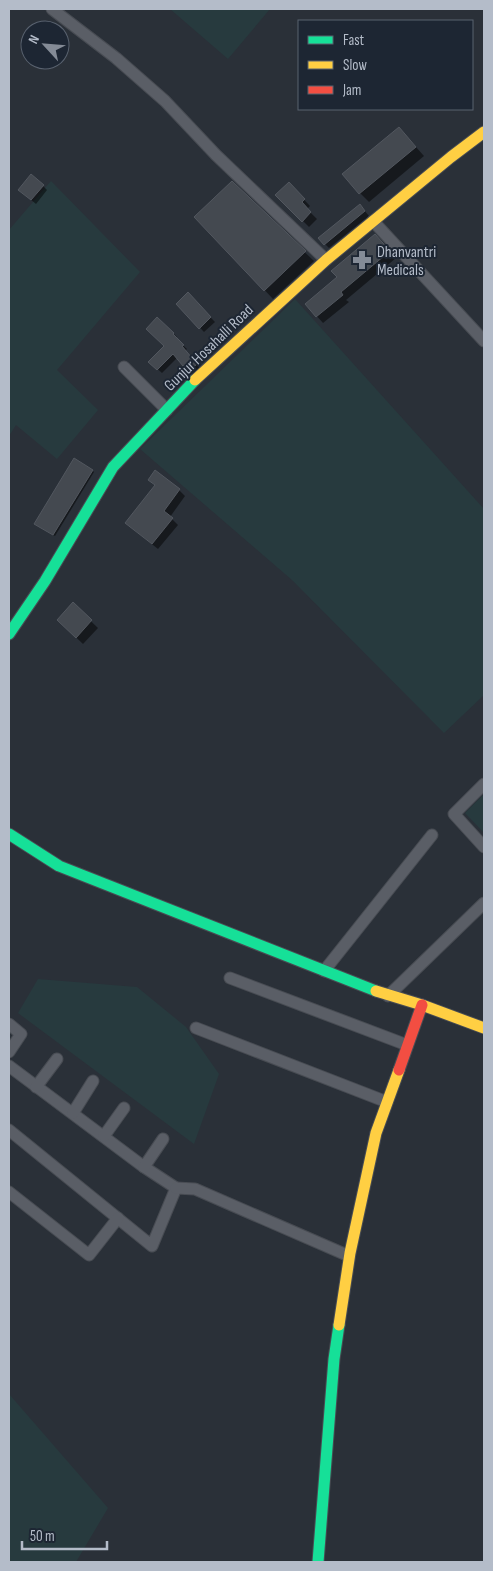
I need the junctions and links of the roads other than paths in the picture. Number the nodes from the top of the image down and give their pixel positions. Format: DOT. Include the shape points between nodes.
graph roads {
  1 [pos="52,9"];
  2 [pos="484,132"];
  3 [pos="373,221"];
  4 [pos="326,260"];
  5 [pos="484,341"];
  6 [pos="124,367"];
  7 [pos="167,410"];
  8 [pos="9,634"];
  9 [pos="484,784"];
  10 [pos="9,834"];
  11 [pos="432,835"];
  12 [pos="484,847"];
  13 [pos="484,903"];
  14 [pos="324,971"];
  15 [pos="230,978"];
  16 [pos="388,996"];
  17 [pos="422,1005"];
  18 [pos="9,1024"];
  19 [pos="196,1028"];
  20 [pos="484,1028"];
  21 [pos="407,1045"];
  22 [pos="9,1052"];
  23 [pos="57,1059"];
  24 [pos="9,1066"];
  25 [pos="93,1081"];
  26 [pos="36,1087"];
  27 [pos="387,1102"];
  28 [pos="124,1108"];
  29 [pos="73,1114"];
  30 [pos="9,1130"];
  31 [pos="104,1136"];
  32 [pos="163,1139"];
  33 [pos="144,1167"];
  34 [pos="176,1188"];
  35 [pos="9,1192"];
  36 [pos="118,1218"];
  37 [pos="349,1256"];
  38 [pos="318,1562"];
  1 -- 4 [label="street" via="165,101"];
  2 -- 3 [label="street, Gunjur Hosahalli Road"];
  3 -- 4 [label="street, Gunjur Hosahalli Road"];
  3 -- 5 [label="street"];
  4 -- 7 [label="street, Gunjur Hosahalli Road" via="208,366"];
  6 -- 7 [label="street"];
  7 -- 8 [label="street, Gunjur Hosahalli Road" via="113,467 46,581"];
  9 -- 12 [label="street" via="454,814"];
  10 -- 14 [label="street" via="59,866"];
  11 -- 14 [label="street"];
  13 -- 16 [label="street"];
  14 -- 16 [label="street"];
  15 -- 21 [label="street"];
  16 -- 17 [label="street"];
  17 -- 20 [label="street"];
  17 -- 21 [label="street"];
  18 -- 22 [label="street" via="22,1034"];
  19 -- 27 [label="street"];
  21 -- 27 [label="street"];
  23 -- 26 [label="street"];
  24 -- 26 [label="street"];
  25 -- 29 [label="street"];
  26 -- 29 [label="street"];
  27 -- 37 [label="street" via="376,1133"];
  28 -- 31 [label="street"];
  29 -- 31 [label="street"];
  30 -- 36 [label="street"];
  31 -- 33 [label="street"];
  32 -- 33 [label="street"];
  33 -- 34 [label="street"];
  34 -- 36 [label="street" via="152,1246"];
  34 -- 37 [label="street" via="195,1189"];
  35 -- 36 [label="street" via="89,1255"];
  37 -- 38 [label="street" via="334,1358"];
}
